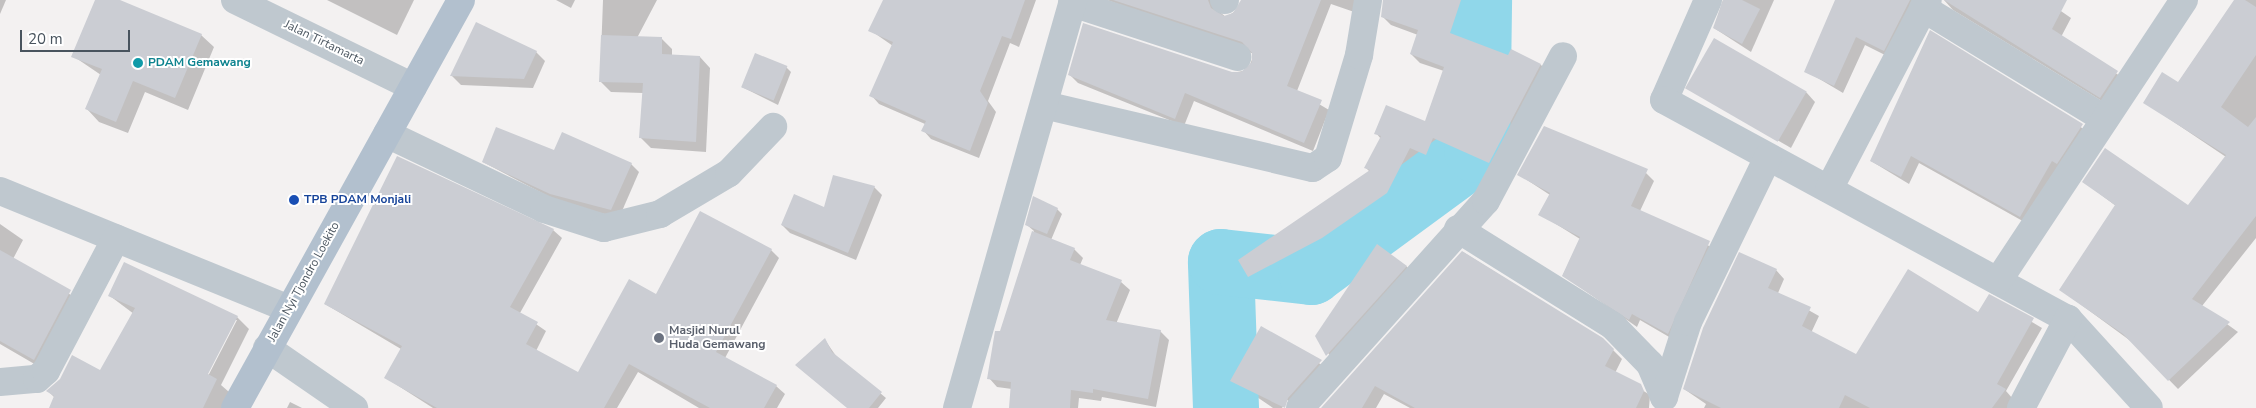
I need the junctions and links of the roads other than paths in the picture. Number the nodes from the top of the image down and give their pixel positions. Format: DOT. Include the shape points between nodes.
graph roads {
  1 [pos="236,0"];
  2 [pos="461,0"];
  3 [pos="1368,0"];
  4 [pos="1708,0"];
  5 [pos="2184,0"];
  6 [pos="1072,1"];
  7 [pos="1926,4"];
  8 [pos="1563,56"];
  9 [pos="1237,57"];
  10 [pos="413,86"];
  11 [pos="1044,106"];
  12 [pos="2105,119"];
  13 [pos="773,127"];
  14 [pos="387,134"];
  15 [pos="1768,156"];
  16 [pos="1829,189"];
  17 [pos="0,191"];
  18 [pos="1458,229"];
  19 [pos="116,238"];
  20 [pos="1998,281"];
  21 [pos="289,309"];
  22 [pos="2068,319"];
  23 [pos="268,348"];
  24 [pos="0,382"];
  25 [pos="1668,404"];
  26 [pos="235,408"];
  27 [pos="354,408"];
  28 [pos="957,408"];
  29 [pos="1300,408"];
  30 [pos="2021,408"];
  31 [pos="2149,408"];
  1 -- 10 [label="street, Jalan Tirtamarta"];
  2 -- 10 [label="main road, Jalan Nyi Tjondro Loekito"];
  3 -- 11 [label="street" via="1359,55 1328,158 1313,168"];
  4 -- 15 [label="street" via="1664,100"];
  5 -- 12 [label="street"];
  6 -- 9 [label="street"];
  6 -- 11 [label="street"];
  7 -- 12 [label="street"];
  7 -- 16 [label="street"];
  8 -- 18 [label="street" via="1498,184"];
  10 -- 14 [label="main road, Jalan Nyi Tjondro Loekito"];
  11 -- 28 [label="street"];
  12 -- 20 [label="street"];
  13 -- 14 [label="street" via="722,178 660,214 604,228 544,209"];
  14 -- 21 [label="main road, Jalan Nyi Tjondro Loekito"];
  15 -- 16 [label="street"];
  15 -- 25 [label="street" via="1688,322"];
  16 -- 20 [label="street"];
  17 -- 19 [label="street"];
  18 -- 25 [label="street" via="1613,326 1650,364"];
  18 -- 29 [label="street"];
  19 -- 21 [label="street"];
  19 -- 24 [label="street" via="46,371 37,379"];
  20 -- 22 [label="street"];
  21 -- 23 [label="main road, Jalan Nyi Tjondro Loekito"];
  22 -- 30 [label="street"];
  22 -- 31 [label="street"];
  23 -- 26 [label="main road, Jalan Nyi Tjondro Loekito"];
  23 -- 27 [label="street"];
}
